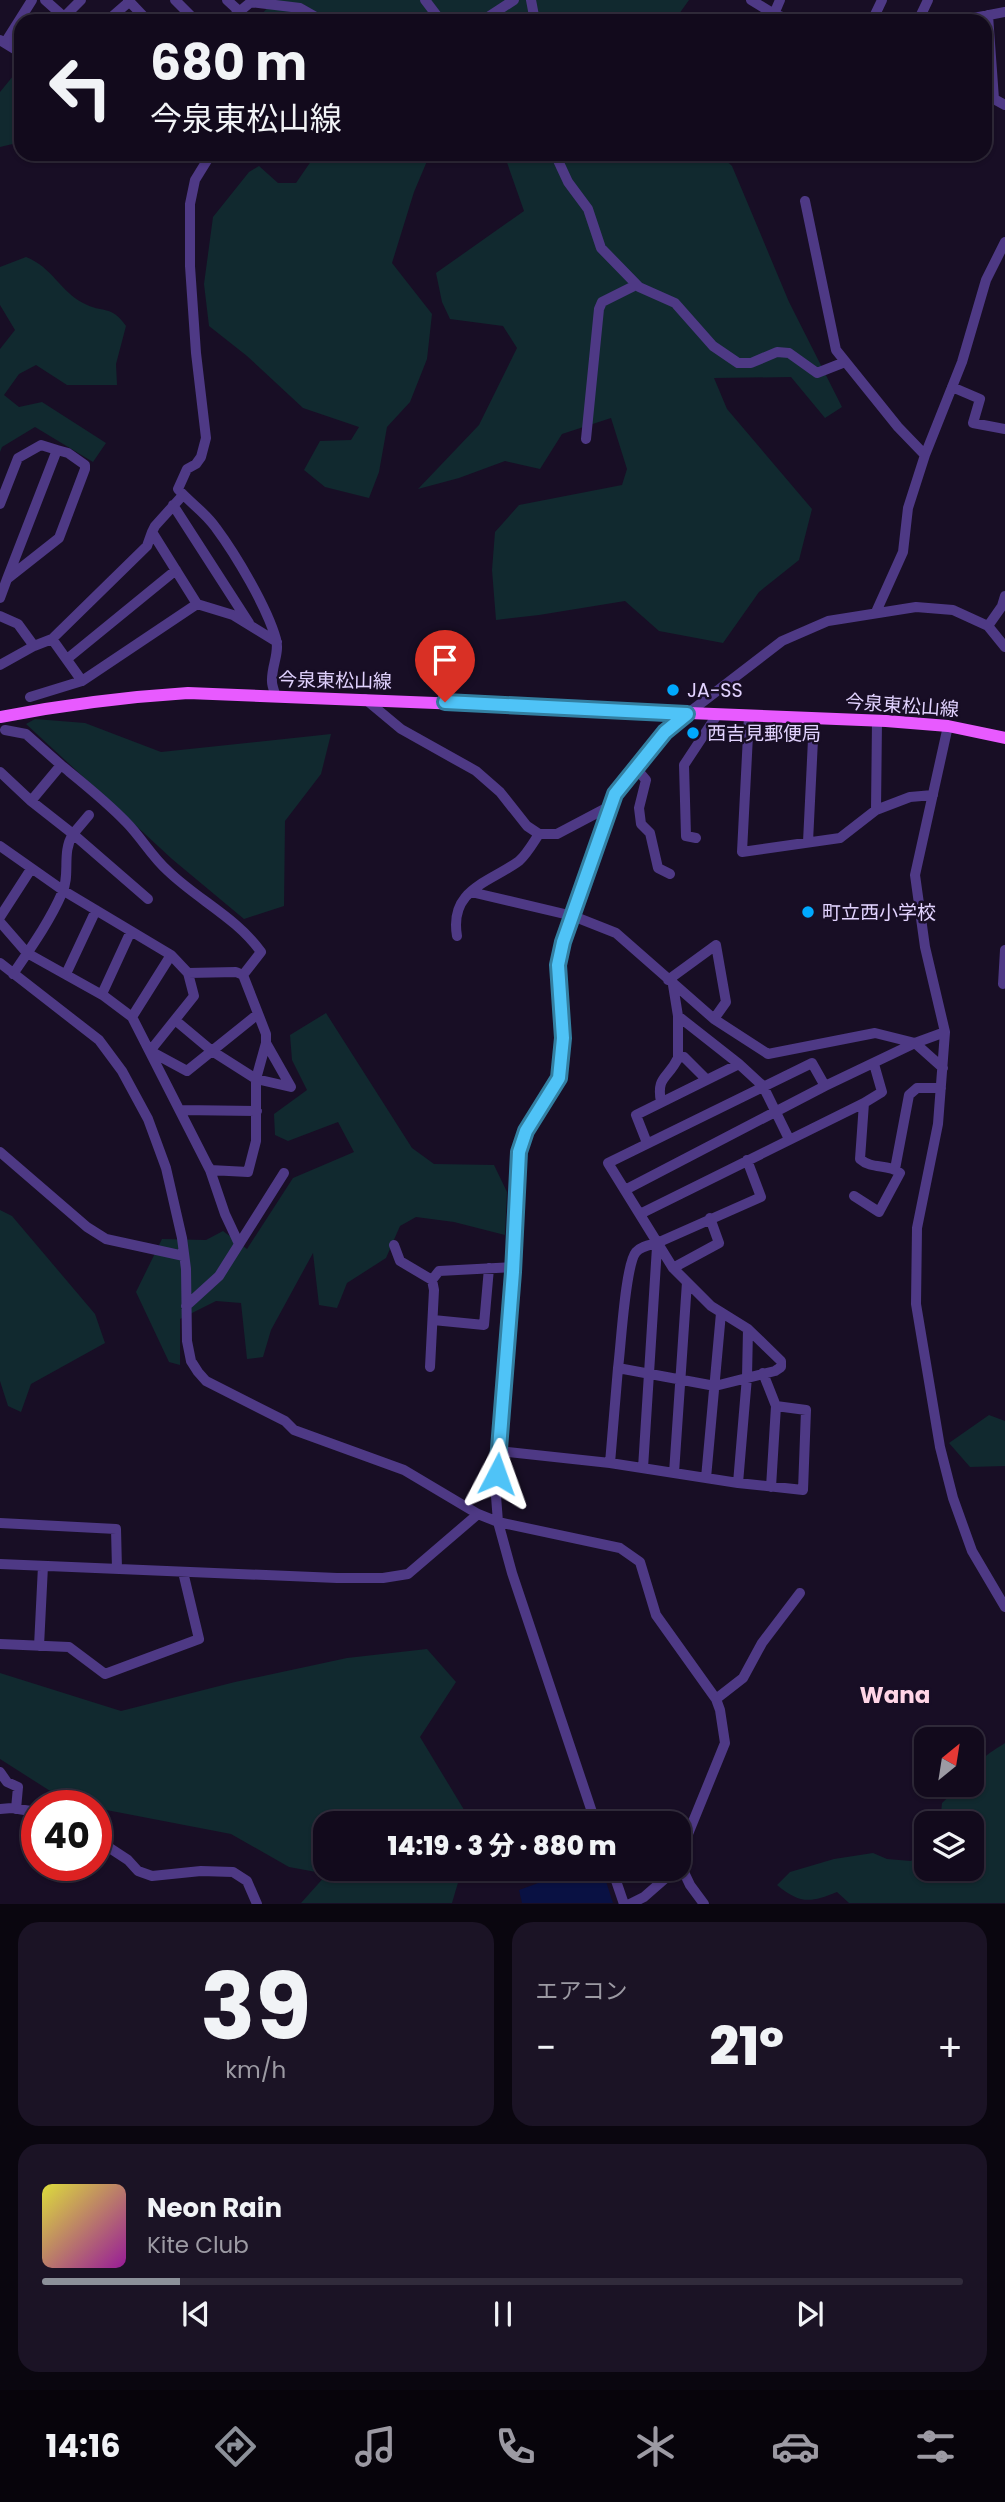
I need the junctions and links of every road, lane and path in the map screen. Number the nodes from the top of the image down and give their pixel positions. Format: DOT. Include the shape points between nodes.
graph roads {
  1 [pos="45,0"];
  2 [pos="80,0"];
  3 [pos="175,0"];
  4 [pos="227,0"];
  5 [pos="425,0"];
  6 [pos="514,0"];
  7 [pos="751,0"];
  8 [pos="779,0"];
  9 [pos="129,1"];
  10 [pos="239,11"];
  11 [pos="57,14"];
  12 [pos="66,14"];
  13 [pos="115,14"];
  14 [pos="141,14"];
  15 [pos="189,14"];
  16 [pos="236,14"];
  17 [pos="311,14"];
  18 [pos="436,14"];
  19 [pos="493,14"];
  20 [pos="774,14"];
  21 [pos="14,25"];
  22 [pos="2,41"];
  23 [pos="992,71"];
  24 [pos="1005,105"];
  25 [pos="207,161"];
  26 [pos="558,161"];
  27 [pos="805,201"];
  28 [pos="1005,242"];
  29 [pos="636,285"];
  30 [pos="845,362"];
  31 [pos="952,387"];
  32 [pos="1005,429"];
  33 [pos="586,439"];
  34 [pos="57,450"];
  35 [pos="925,455"];
  36 [pos="183,495"];
  37 [pos="0,504"];
  38 [pos="173,505"];
  39 [pos="152,532"];
  40 [pos="176,570"];
  41 [pos="7,579"];
  42 [pos="1005,596"];
  43 [pos="0,597"];
  44 [pos="197,604"];
  45 [pos="876,612"];
  46 [pos="0,616"];
  47 [pos="250,625"];
  48 [pos="988,626"];
  49 [pos="52,639"];
  50 [pos="277,642"];
  51 [pos="1004,644"];
  52 [pos="34,646"];
  53 [pos="67,659"];
  54 [pos="0,665"];
  55 [pos="82,681"];
  56 [pos="30,697"];
  57 [pos="276,698"];
  58 [pos="364,699"];
  59 [pos="687,714"];
  60 [pos="717,715"];
  61 [pos="749,716"];
  62 [pos="0,717"];
  63 [pos="814,719"];
  64 [pos="877,721"];
  65 [pos="948,726"];
  66 [pos="2,732"];
  67 [pos="1005,738"];
  68 [pos="61,765"];
  69 [pos="635,767"];
  70 [pos="0,772"];
  71 [pos="933,796"];
  72 [pos="31,801"];
  73 [pos="612,805"];
  74 [pos="876,810"];
  75 [pos="89,815"];
  76 [pos="73,834"];
  77 [pos="539,834"];
  78 [pos="696,838"];
  79 [pos="808,842"];
  80 [pos="1,849"];
  81 [pos="31,869"];
  82 [pos="670,874"];
  83 [pos="64,891"];
  84 [pos="471,892"];
  85 [pos="148,899"];
  86 [pos="96,910"];
  87 [pos="573,916"];
  88 [pos="0,920"];
  89 [pos="131,931"];
  90 [pos="457,936"];
  91 [pos="1005,950"];
  92 [pos="27,953"];
  93 [pos="171,955"];
  94 [pos="0,963"];
  95 [pos="188,973"];
  96 [pos="13,974"];
  97 [pos="66,974"];
  98 [pos="243,975"];
  99 [pos="670,982"];
  100 [pos="1003,984"];
  101 [pos="102,994"];
  102 [pos="258,1014"];
  103 [pos="678,1016"];
  104 [pos="132,1017"];
  105 [pos="714,1019"];
  106 [pos="174,1020"];
  107 [pos="945,1032"];
  108 [pos="266,1043"];
  109 [pos="915,1043"];
  110 [pos="150,1051"];
  111 [pos="212,1051"];
  112 [pos="678,1058"];
  113 [pos="738,1064"];
  114 [pos="874,1064"];
  115 [pos="943,1068"];
  116 [pos="256,1079"];
  117 [pos="706,1079"];
  118 [pos="763,1086"];
  119 [pos="825,1086"];
  120 [pos="941,1088"];
  121 [pos="662,1102"];
  122 [pos="864,1103"];
  123 [pos="180,1110"];
  124 [pos="257,1111"];
  125 [pos="775,1113"];
  126 [pos="789,1139"];
  127 [pos="647,1143"];
  128 [pos="0,1152"];
  129 [pos="747,1160"];
  130 [pos="209,1167"];
  131 [pos="895,1169"];
  132 [pos="284,1173"];
  133 [pos="625,1190"];
  134 [pos="854,1196"];
  135 [pos="640,1214"];
  136 [pos="710,1218"];
  137 [pos="657,1243"];
  138 [pos="239,1244"];
  139 [pos="394,1245"];
  140 [pos="184,1256"];
  141 [pos="513,1267"];
  142 [pos="489,1268"];
  143 [pos="673,1268"];
  144 [pos="432,1280"];
  145 [pos="687,1282"];
  146 [pos="186,1306"];
  147 [pos="722,1313"];
  148 [pos="433,1320"];
  149 [pos="748,1329"];
  150 [pos="430,1367"];
  151 [pos="618,1368"];
  152 [pos="650,1374"];
  153 [pos="763,1374"];
  154 [pos="747,1377"];
  155 [pos="681,1380"];
  156 [pos="715,1386"];
  157 [pos="776,1406"];
  158 [pos="499,1451"];
  159 [pos="610,1463"];
  160 [pos="643,1468"];
  161 [pos="674,1473"];
  162 [pos="706,1478"];
  163 [pos="738,1483"];
  164 [pos="771,1487"];
  165 [pos="478,1514"];
  166 [pos="498,1522"];
  167 [pos="0,1523"];
  168 [pos="0,1564"];
  169 [pos="43,1566"];
  170 [pos="117,1569"];
  171 [pos="183,1572"];
  172 [pos="800,1593"];
  173 [pos="1005,1607"];
  174 [pos="0,1644"];
  175 [pos="39,1646"];
  176 [pos="716,1699"];
  177 [pos="0,1772"];
  178 [pos="1,1808"];
  179 [pos="16,1809"];
  180 [pos="21,1810"];
  181 [pos="592,1811"];
  182 [pos="691,1827"];
  183 [pos="112,1850"];
  184 [pos="616,1881"];
  185 [pos="663,1881"];
  186 [pos="688,1881"];
  187 [pos="257,1903"];
  188 [pos="624,1903"];
  189 [pos="630,1903"];
  190 [pos="704,1903"];
  1 -- 11 [label="street"];
  2 -- 12 [label="street"];
  3 -- 15 [label="street"];
  4 -- 10 [label="street"];
  5 -- 18 [label="street"];
  6 -- 19 [label="street"];
  7 -- 20 [label="street"];
  8 -- 20 [label="street"];
  9 -- 13 [label="street"];
  9 -- 14 [label="street"];
  10 -- 16 [label="street"];
  10 -- 17 [label="street" via="251,2 300,8"];
  21 -- 22 [label="street"];
  23 -- 24 [label="street" via="994,99"];
  25 -- 36 [label="street" via="195,180 190,204 196,353 206,438 201,457 179,484"];
  26 -- 29 [label="street" via="589,209 601,248"];
  27 -- 30 [label="street" via="836,350"];
  28 -- 31 [label="street" via="986,280"];
  29 -- 30 [label="street" via="675,303 713,346 738,363 789,353 817,373"];
  29 -- 33 [label="street" via="603,302 599,309"];
  30 -- 35 [label="street"];
  31 -- 32 [label="street" via="980,399 973,423"];
  31 -- 35 [label="street"];
  34 -- 37 [label="street" via="41,445 18,458"];
  34 -- 41 [label="street"];
  34 -- 41 [label="street" via="85,466 59,538"];
  35 -- 45 [label="street" via="908,508 903,552"];
  36 -- 38 [label="street"];
  36 -- 50 [label="street" via="216,527"];
  38 -- 39 [label="street"];
  38 -- 47 [label="street"];
  39 -- 40 [label="street"];
  39 -- 49 [label="street" via="147,546"];
  40 -- 44 [label="street"];
  40 -- 53 [label="street"];
  41 -- 43 [label="street"];
  42 -- 48 [label="street"];
  44 -- 47 [label="street"];
  44 -- 55 [label="street"];
  45 -- 48 [label="street" via="916,607 953,610"];
  45 -- 59 [label="street" via="828,621 782,640"];
  46 -- 52 [label="street" via="18,624"];
  47 -- 50 [label="street"];
  48 -- 51 [label="street"];
  49 -- 52 [label="street"];
  49 -- 53 [label="street"];
  50 -- 57 [label="street" via="272,681"];
  52 -- 54 [label="street"];
  53 -- 55 [label="street"];
  55 -- 56 [label="street"];
  57 -- 58 [label="main road, 今泉東松山線"];
  57 -- 62 [label="main road, 今泉東松山線" via="188,693 124,697"];
  58 -- 59 [label="main road, 今泉東松山線"];
  58 -- 77 [label="street" via="401,729 475,771"];
  59 -- 60 [label="main road, 今泉東松山線"];
  59 -- 69 [label="street"];
  60 -- 61 [label="main road, 今泉東松山線"];
  60 -- 78 [label="street" via="684,765 686,836"];
  61 -- 63 [label="main road, 今泉東松山線"];
  61 -- 79 [label="street" via="742,852"];
  63 -- 64 [label="main road, 今泉東松山線"];
  63 -- 79 [label="street"];
  64 -- 65 [label="main road, 今泉東松山線"];
  64 -- 74 [label="street"];
  65 -- 67 [label="main road, 今泉東松山線"];
  65 -- 71 [label="street"];
  66 -- 68 [label="street" via="26,734"];
  68 -- 72 [label="street"];
  68 -- 98 [label="street" via="126,822 166,870 253,941 261,953"];
  69 -- 73 [label="street"];
  69 -- 82 [label="street" via="646,780 639,808 642,824 650,833 658,868"];
  70 -- 72 [label="street"];
  71 -- 74 [label="street" via="910,797"];
  71 -- 107 [label="street" via="915,875 925,947"];
  72 -- 76 [label="street"];
  73 -- 77 [label="street" via="557,834"];
  73 -- 87 [label="street"];
  74 -- 79 [label="street" via="840,838"];
  75 -- 76 [label="street"];
  76 -- 83 [label="street" via="65,857"];
  76 -- 85 [label="street"];
  77 -- 84 [label="street" via="521,859"];
  80 -- 81 [label="street"];
  81 -- 83 [label="street"];
  81 -- 88 [label="street"];
  83 -- 86 [label="street"];
  83 -- 92 [label="street"];
  84 -- 87 [label="street"];
  84 -- 90 [label="street" via="457,909"];
  86 -- 89 [label="street"];
  86 -- 97 [label="street"];
  87 -- 99 [label="street" via="616,933"];
  87 -- 141 [label="street" via="558,965 563,1057 559,1078 526,1131 519,1152"];
  88 -- 92 [label="street"];
  89 -- 93 [label="street"];
  89 -- 101 [label="street"];
  91 -- 100 [label="street"];
  92 -- 96 [label="street"];
  92 -- 97 [label="street"];
  93 -- 95 [label="street"];
  93 -- 104 [label="street"];
  94 -- 96 [label="street"];
  95 -- 98 [label="street"];
  95 -- 106 [label="street" via="194,996"];
  96 -- 140 [label="street" via="99,1040 122,1071 149,1119 166,1168"];
  97 -- 101 [label="street"];
  98 -- 102 [label="street"];
  99 -- 103 [label="street"];
  99 -- 105 [label="street"];
  99 -- 105 [label="street" via="716,945 726,1002"];
  101 -- 104 [label="street"];
  102 -- 108 [label="street"];
  102 -- 111 [label="street"];
  103 -- 112 [label="street"];
  103 -- 113 [label="street"];
  104 -- 110 [label="street"];
  105 -- 109 [label="street" via="768,1054 875,1033"];
  106 -- 110 [label="street"];
  106 -- 111 [label="street"];
  107 -- 109 [label="street"];
  107 -- 115 [label="street"];
  108 -- 116 [label="street"];
  108 -- 116 [label="street" via="291,1087"];
  109 -- 114 [label="street"];
  109 -- 115 [label="street"];
  110 -- 111 [label="street" via="187,1071"];
  110 -- 123 [label="street"];
  111 -- 116 [label="street"];
  112 -- 117 [label="street" via="684,1058"];
  112 -- 121 [label="street" via="658,1086"];
  113 -- 117 [label="street"];
  113 -- 118 [label="street"];
  114 -- 119 [label="street"];
  114 -- 122 [label="street" via="882,1092"];
  115 -- 120 [label="street"];
  116 -- 124 [label="street"];
  117 -- 121 [label="street"];
  118 -- 119 [label="street" via="812,1063"];
  118 -- 125 [label="street"];
  118 -- 127 [label="street"];
  119 -- 125 [label="street"];
  120 -- 131 [label="street" via="917,1088 909,1095"];
  120 -- 173 [label="street" via="917,1228 916,1304 937,1433 953,1498 972,1551"];
  121 -- 127 [label="street" via="636,1115"];
  122 -- 126 [label="street"];
  122 -- 131 [label="street" via="859,1159 867,1166"];
  123 -- 124 [label="street"];
  123 -- 130 [label="street"];
  124 -- 130 [label="street" via="248,1172"];
  125 -- 126 [label="street"];
  125 -- 133 [label="street"];
  126 -- 129 [label="street"];
  127 -- 133 [label="street" via="608,1163"];
  128 -- 140 [label="street" via="106,1239"];
  129 -- 135 [label="street"];
  129 -- 136 [label="street" via="761,1197"];
  130 -- 138 [label="street"];
  131 -- 134 [label="street" via="900,1174 878,1212"];
  132 -- 138 [label="street"];
  133 -- 135 [label="street"];
  135 -- 137 [label="street"];
  136 -- 137 [label="street"];
  136 -- 143 [label="street" via="719,1243"];
  137 -- 143 [label="street"];
  137 -- 151 [label="street" via="635,1253"];
  137 -- 152 [label="street"];
  138 -- 146 [label="street" via="219,1276"];
  139 -- 144 [label="street" via="400,1261"];
  140 -- 146 [label="street"];
  141 -- 142 [label="street"];
  141 -- 158 [label="street"];
  142 -- 144 [label="street" via="439,1271"];
  142 -- 148 [label="street" via="484,1325"];
  143 -- 145 [label="street"];
  144 -- 148 [label="street"];
  145 -- 147 [label="street"];
  145 -- 155 [label="street"];
  146 -- 165 [label="street" via="191,1361 206,1381 294,1430 404,1470"];
  147 -- 149 [label="street"];
  147 -- 156 [label="street"];
  148 -- 150 [label="street"];
  149 -- 153 [label="street" via="781,1361 781,1367"];
  149 -- 154 [label="street"];
  151 -- 152 [label="street"];
  151 -- 159 [label="street"];
  152 -- 155 [label="street"];
  152 -- 160 [label="street"];
  153 -- 154 [label="street"];
  153 -- 157 [label="street"];
  154 -- 156 [label="street"];
  154 -- 163 [label="street"];
  155 -- 156 [label="street"];
  155 -- 161 [label="street"];
  156 -- 162 [label="street"];
  157 -- 164 [label="street"];
  157 -- 164 [label="street" via="806,1410 803,1490"];
  158 -- 159 [label="street"];
  158 -- 166 [label="street"];
  159 -- 160 [label="street"];
  160 -- 161 [label="street"];
  161 -- 162 [label="street"];
  162 -- 163 [label="street"];
  163 -- 164 [label="street"];
  165 -- 166 [label="street"];
  165 -- 171 [label="street" via="408,1574 398,1577"];
  166 -- 176 [label="street" via="620,1548 640,1562 656,1615"];
  166 -- 181 [label="street"];
  167 -- 170 [label="street" via="116,1529"];
  168 -- 169 [label="street"];
  169 -- 170 [label="street"];
  169 -- 175 [label="street"];
  170 -- 171 [label="street"];
  171 -- 175 [label="street" via="199,1639 105,1674 69,1647"];
  172 -- 176 [label="street" via="762,1643 743,1678"];
  174 -- 175 [label="street"];
  176 -- 182 [label="street" via="725,1743"];
  177 -- 179 [label="street" via="18,1787"];
  178 -- 179 [label="street"];
  179 -- 180 [label="street"];
  183 -- 187 [label="street" via="152,1877 233,1872 247,1881"];
  184 -- 188 [label="street"];
  185 -- 189 [label="street"];
  186 -- 190 [label="street"];
}
